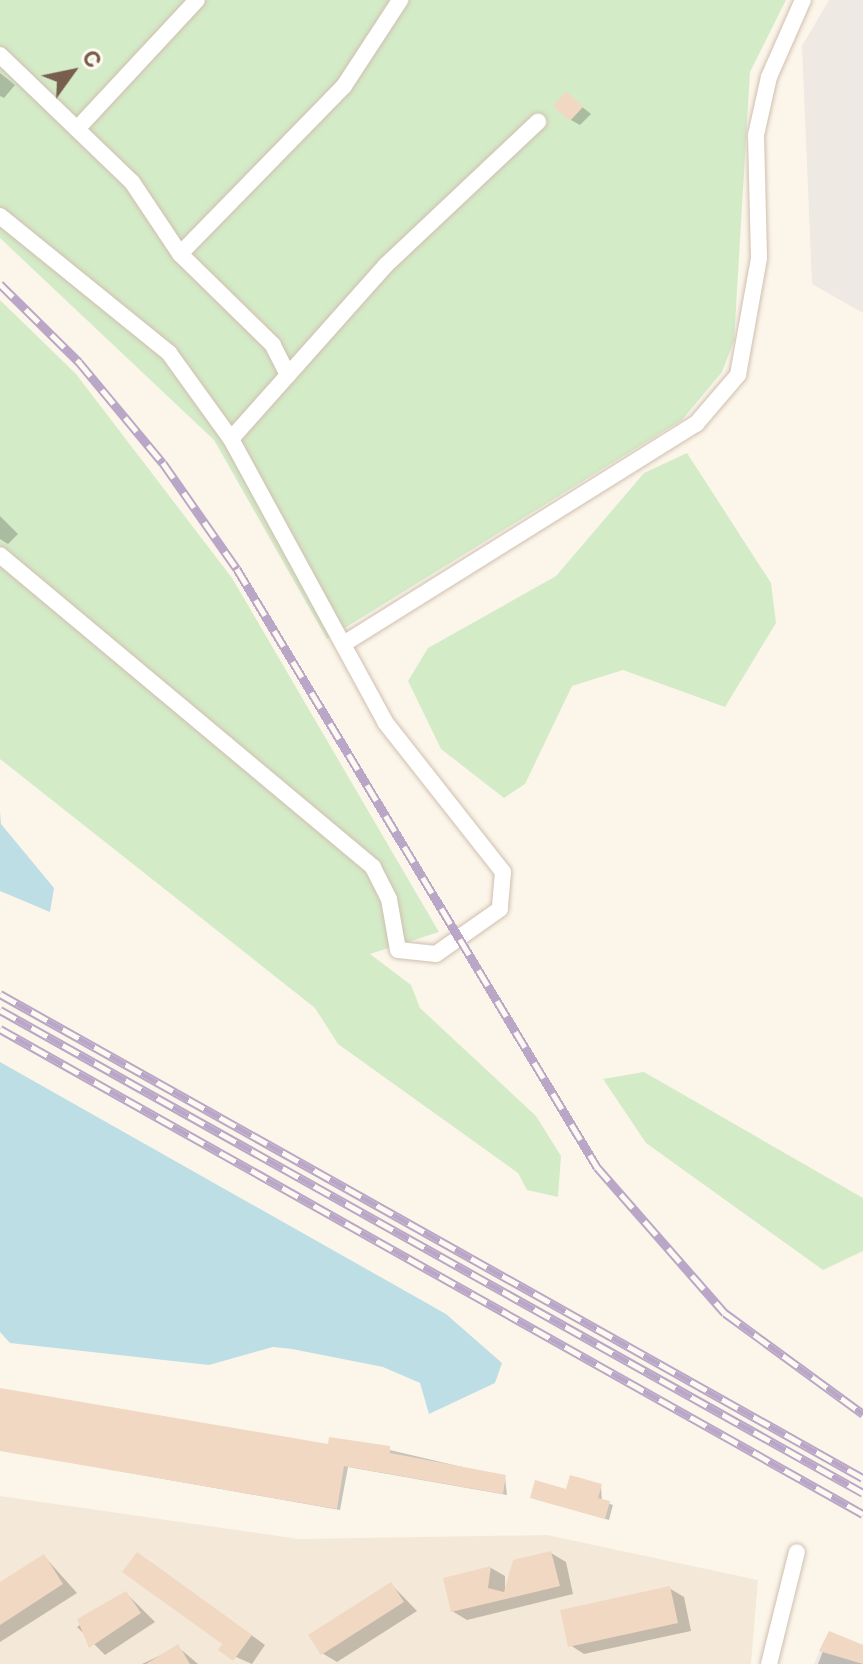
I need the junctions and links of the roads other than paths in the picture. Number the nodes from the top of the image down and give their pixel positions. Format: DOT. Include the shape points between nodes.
graph roads {
  1 [pos="197,0"];
  2 [pos="400,0"];
  3 [pos="803,0"];
  4 [pos="0,55"];
  5 [pos="538,122"];
  6 [pos="77,129"];
  7 [pos="0,216"];
  8 [pos="180,254"];
  9 [pos="288,375"];
  10 [pos="231,439"];
  11 [pos="0,555"];
  12 [pos="345,643"];
  13 [pos="797,1552"];
  14 [pos="769,1664"];
  1 -- 6 [label="street"];
  2 -- 8 [label="street" via="344,86"];
  3 -- 12 [label="street" via="769,77 756,135 759,258 738,375 696,424"];
  4 -- 6 [label="street"];
  5 -- 9 [label="street" via="386,265"];
  6 -- 8 [label="street" via="132,182"];
  7 -- 10 [label="street" via="169,353"];
  8 -- 9 [label="street" via="273,345"];
  9 -- 10 [label="street"];
  10 -- 12 [label="street"];
  11 -- 12 [label="street" via="373,867 389,899 398,950 436,954 500,909 503,872 385,722"];
  13 -- 14 [label="street"];
}
